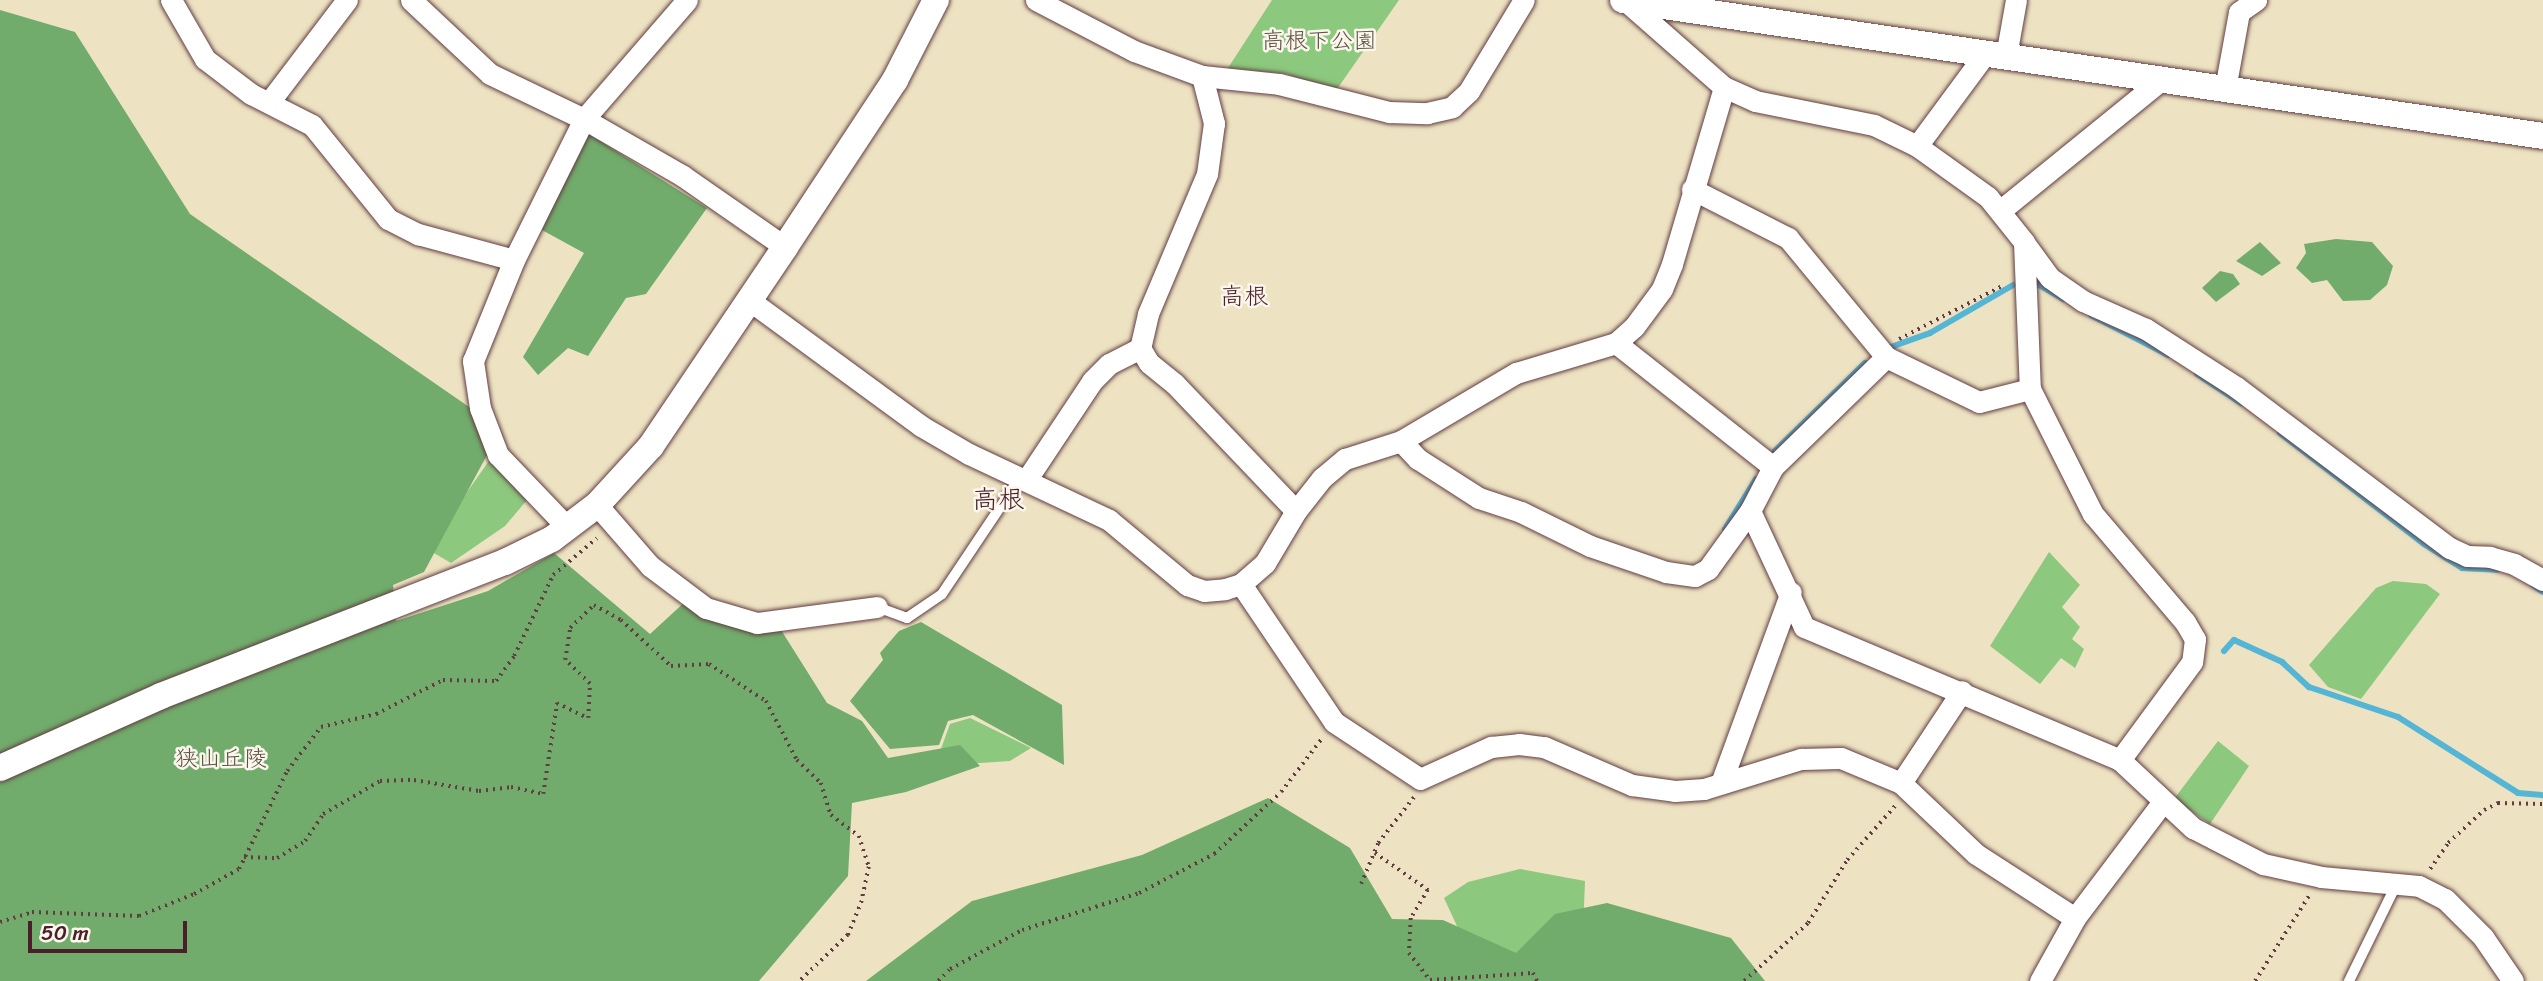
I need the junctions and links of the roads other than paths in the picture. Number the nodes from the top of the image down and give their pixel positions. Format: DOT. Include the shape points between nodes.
graph roads {
  1 [pos="172,0"];
  2 [pos="347,0"];
  3 [pos="411,0"];
  4 [pos="687,0"];
  5 [pos="936,0"];
  6 [pos="1036,0"];
  7 [pos="1524,0"];
  8 [pos="1624,0"];
  9 [pos="2016,0"];
  10 [pos="2256,0"];
  11 [pos="1996,55"];
  12 [pos="1202,76"];
  13 [pos="2162,79"];
  14 [pos="1724,87"];
  15 [pos="2225,89"];
  16 [pos="270,101"];
  17 [pos="584,119"];
  18 [pos="2543,136"];
  19 [pos="1917,146"];
  20 [pos="1692,189"];
  21 [pos="2001,210"];
  22 [pos="2024,242"];
  23 [pos="785,247"];
  24 [pos="514,260"];
  25 [pos="749,300"];
  26 [pos="1616,343"];
  27 [pos="1140,348"];
  28 [pos="1880,354"];
  29 [pos="2030,389"];
  30 [pos="1401,442"];
  31 [pos="1773,467"];
  32 [pos="1024,477"];
  33 [pos="1749,510"];
  34 [pos="1296,511"];
  35 [pos="607,514"];
  36 [pos="568,528"];
  37 [pos="2543,580"];
  38 [pos="1241,584"];
  39 [pos="1791,592"];
  40 [pos="877,607"];
  41 [pos="1962,691"];
  42 [pos="2120,760"];
  43 [pos="0,768"];
  44 [pos="1721,783"];
  45 [pos="1904,788"];
  46 [pos="2162,803"];
  47 [pos="2395,887"];
  48 [pos="2075,918"];
  49 [pos="2040,981"];
  50 [pos="2349,981"];
  51 [pos="2513,981"];
  1 -- 16 [label="street" via="205,59 251,94"];
  2 -- 16 [label="street"];
  3 -- 17 [label="street" via="490,74"];
  4 -- 17 [label="street"];
  5 -- 23 [label="street" via="895,80"];
  6 -- 12 [label="street" via="1134,51"];
  7 -- 12 [label="street" via="1469,92 1452,107 1427,113 1389,112 1279,84"];
  8 -- 11 [label="street"];
  8 -- 14 [label="street"];
  9 -- 11 [label="street"];
  10 -- 15 [label="street" via="2239,12"];
  11 -- 13 [label="street"];
  11 -- 19 [label="street"];
  12 -- 27 [label="street" via="1214,123 1207,174 1148,314"];
  13 -- 15 [label="street"];
  13 -- 21 [label="street"];
  14 -- 19 [label="street" via="1755,101 1874,125"];
  14 -- 20 [label="street"];
  15 -- 18 [label="street"];
  16 -- 24 [label="street" via="312,125 388,219 418,234"];
  17 -- 23 [label="street" via="683,176"];
  17 -- 24 [label="street"];
  19 -- 21 [label="street"];
  20 -- 26 [label="street" via="1662,289"];
  20 -- 28 [label="street" via="1788,238"];
  21 -- 22 [label="street"];
  22 -- 29 [label="street"];
  22 -- 37 [label="street" via="2050,278 2083,300 2146,329 2236,387 2450,548 2467,556 2490,556 2514,564"];
  23 -- 25 [label="street"];
  24 -- 36 [label="street" via="479,338 473,382 498,455"];
  25 -- 32 [label="street" via="921,426 969,454"];
  25 -- 35 [label="street"];
  26 -- 30 [label="street" via="1516,373"];
  26 -- 31 [label="street"];
  27 -- 32 [label="street" via="1109,364 1092,381"];
  27 -- 34 [label="street" via="1149,363 1175,384"];
  28 -- 29 [label="street" via="1979,402"];
  28 -- 31 [label="street"];
  29 -- 42 [label="street" via="2093,514 2195,639 2192,662"];
  30 -- 33 [label="street" via="1418,459 1479,498 1521,512 1590,547 1681,576 1695,576 1708,569"];
  30 -- 34 [label="street" via="1345,459 1322,478"];
  31 -- 33 [label="street"];
  32 -- 38 [label="street" via="1109,520 1187,585 1204,591"];
  32 -- 40 [label="lane" via="942,594 907,618"];
  33 -- 39 [label="street"];
  34 -- 38 [label="street" via="1265,563"];
  35 -- 36 [label="street"];
  35 -- 40 [label="street" via="671,586 706,608 757,623"];
  36 -- 43 [label="street" via="505,562 161,696"];
  38 -- 44 [label="street" via="1334,722 1420,779 1491,747 1519,744 1544,747 1632,785 1690,791"];
  39 -- 41 [label="street" via="1804,627"];
  39 -- 44 [label="street"];
  41 -- 42 [label="street"];
  41 -- 45 [label="street"];
  42 -- 46 [label="street"];
  44 -- 45 [label="street" via="1801,759 1827,756 1860,762"];
  45 -- 48 [label="street" via="1976,853"];
  46 -- 47 [label="street" via="2225,848 2263,864"];
  46 -- 48 [label="street"];
  47 -- 50 [label="lane"];
  47 -- 51 [label="street" via="2419,886 2453,907 2483,937"];
  48 -- 49 [label="street"];
}
